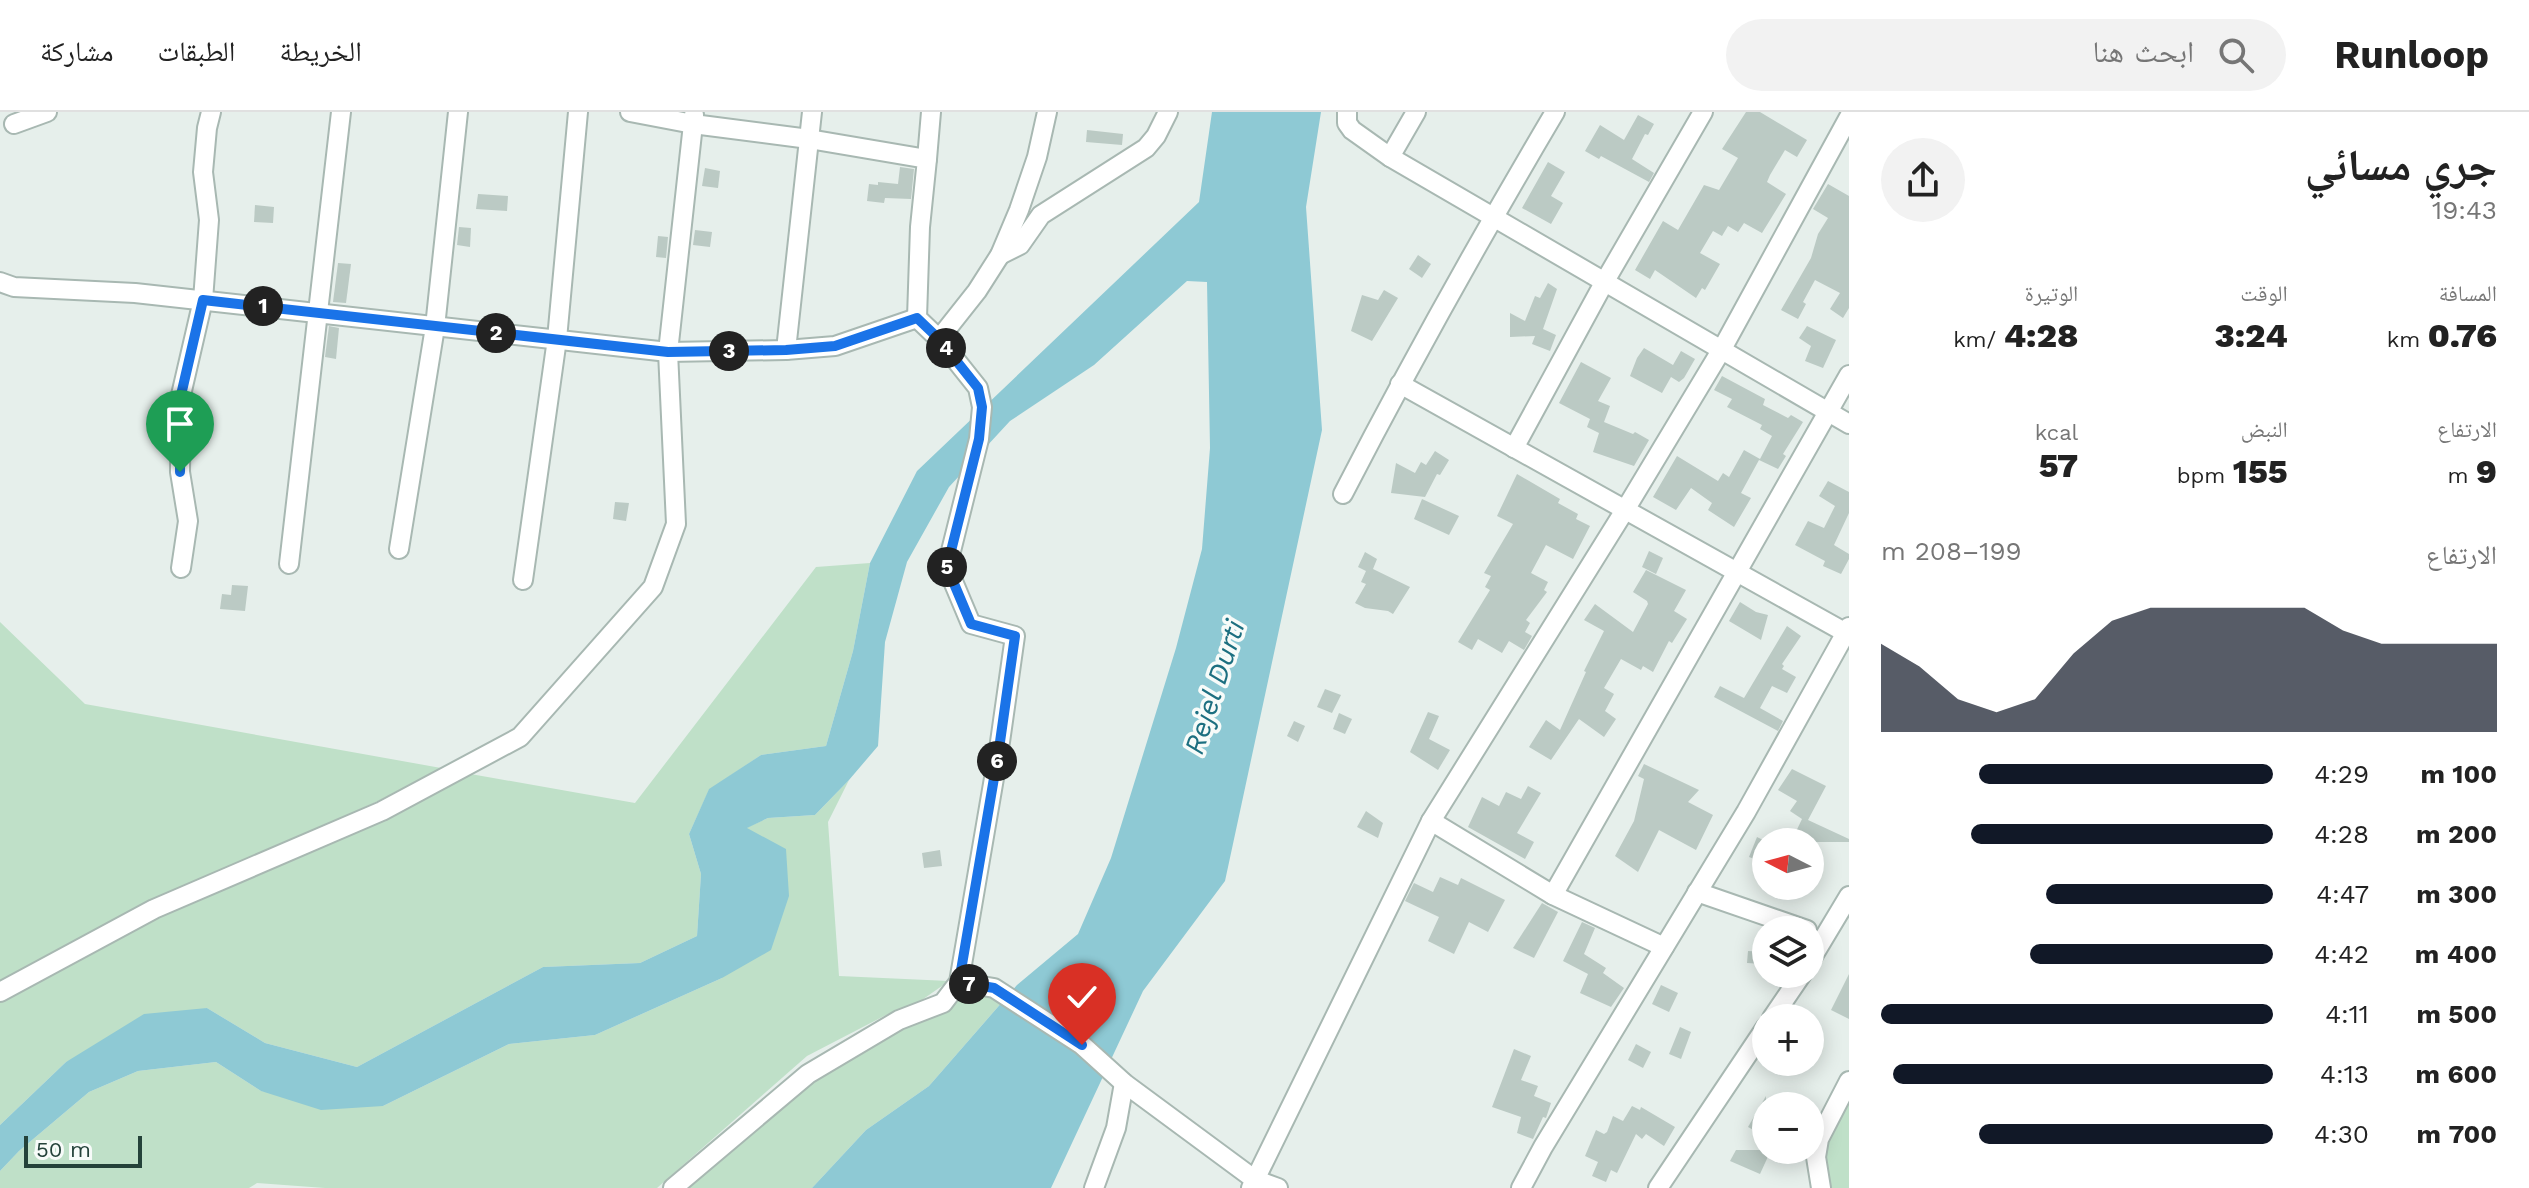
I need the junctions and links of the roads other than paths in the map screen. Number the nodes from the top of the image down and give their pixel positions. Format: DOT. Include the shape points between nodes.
graph roads {
  1 [pos="47,112"];
  2 [pos="211,112"];
  3 [pos="341,112"];
  4 [pos="458,112"];
  5 [pos="578,112"];
  6 [pos="630,112"];
  7 [pos="812,112"];
  8 [pos="931,112"];
  9 [pos="1047,112"];
  10 [pos="1168,112"];
  11 [pos="1347,112"];
  12 [pos="1416,112"];
  13 [pos="1555,112"];
  14 [pos="1703,112"];
  15 [pos="1849,117"];
  16 [pos="694,118"];
  17 [pos="12,124"];
  18 [pos="809,139"];
  19 [pos="1390,157"];
  20 [pos="927,159"];
  21 [pos="1494,216"];
  22 [pos="1000,255"];
  23 [pos="1605,281"];
  24 [pos="0,282"];
  25 [pos="203,300"];
  26 [pos="317,312"];
  27 [pos="917,318"];
  28 [pos="435,327"];
  29 [pos="557,339"];
  30 [pos="939,339"];
  31 [pos="1722,349"];
  32 [pos="786,350"];
  33 [pos="668,352"];
  34 [pos="1849,375"];
  35 [pos="1400,384"];
  36 [pos="1828,411"];
  37 [pos="1849,424"];
  38 [pos="1514,448"];
  39 [pos="1343,494"];
  40 [pos="1625,510"];
  41 [pos="399,549"];
  42 [pos="289,564"];
  43 [pos="181,568"];
  44 [pos="1736,571"];
  45 [pos="523,580"];
  46 [pos="1847,630"];
  47 [pos="1431,821"];
  48 [pos="1697,892"];
  49 [pos="1553,895"];
  50 [pos="1849,896"];
  51 [pos="1765,916"];
  52 [pos="1824,922"];
  53 [pos="1849,923"];
  54 [pos="1824,930"];
  55 [pos="1664,947"];
  56 [pos="959,982"];
  57 [pos="0,992"];
  58 [pos="1752,1048"];
  59 [pos="1849,1081"];
  60 [pos="1124,1083"];
  61 [pos="1253,1184"];
  62 [pos="673,1188"];
  63 [pos="1094,1188"];
  64 [pos="1278,1188"];
  65 [pos="1521,1188"];
  66 [pos="1658,1188"];
  67 [pos="1821,1188"];
  1 -- 17 [label="street"];
  2 -- 25 [label="street" via="203,172 209,220"];
  3 -- 26 [label="street"];
  4 -- 28 [label="street"];
  5 -- 29 [label="street"];
  6 -- 16 [label="street"];
  7 -- 18 [label="street"];
  8 -- 20 [label="street"];
  9 -- 22 [label="street" via="1037,157"];
  10 -- 22 [label="street" via="1146,148 1041,215 1020,245"];
  11 -- 19 [label="street" via="1352,130"];
  12 -- 19 [label="street"];
  13 -- 21 [label="street"];
  14 -- 23 [label="street"];
  15 -- 31 [label="street"];
  16 -- 18 [label="street"];
  16 -- 33 [label="street"];
  18 -- 20 [label="street"];
  18 -- 32 [label="street"];
  19 -- 21 [label="street"];
  20 -- 27 [label="street"];
  21 -- 23 [label="street"];
  21 -- 35 [label="street"];
  22 -- 30 [label="street"];
  23 -- 31 [label="street"];
  23 -- 38 [label="street"];
  24 -- 25 [label="street"];
  25 -- 26 [label="street"];
  25 -- 43 [label="street" via="181,395 180,472 188,521"];
  26 -- 28 [label="street"];
  26 -- 42 [label="street"];
  27 -- 30 [label="street"];
  27 -- 32 [label="street" via="835,346"];
  28 -- 29 [label="street"];
  28 -- 41 [label="street"];
  29 -- 33 [label="street"];
  29 -- 45 [label="street"];
  30 -- 56 [label="street" via="978,388 982,407 947,567 971,624 1015,636"];
  31 -- 36 [label="street"];
  31 -- 40 [label="street"];
  32 -- 33 [label="street"];
  33 -- 57 [label="street" via="676,524 653,587 520,737 382,811 154,909"];
  34 -- 36 [label="street"];
  35 -- 38 [label="street"];
  35 -- 39 [label="street"];
  36 -- 37 [label="street"];
  36 -- 44 [label="street"];
  38 -- 40 [label="street"];
  40 -- 44 [label="street"];
  40 -- 47 [label="street"];
  44 -- 46 [label="street"];
  44 -- 49 [label="street"];
  46 -- 48 [label="street"];
  47 -- 49 [label="street"];
  47 -- 61 [label="street"];
  48 -- 51 [label="street"];
  48 -- 55 [label="street"];
  49 -- 55 [label="street"];
  50 -- 52 [label="street"];
  53 -- 54 [label="street"];
  55 -- 65 [label="street"];
  56 -- 60 [label="street" via="994,988 1082,1045"];
  56 -- 62 [label="street" via="943,1003 899,1020 808,1074"];
  58 -- 66 [label="street"];
  59 -- 67 [label="street" via="1819,1139"];
  60 -- 61 [label="street"];
  60 -- 63 [label="street" via="1116,1128"];
  61 -- 64 [label="street"];
}
